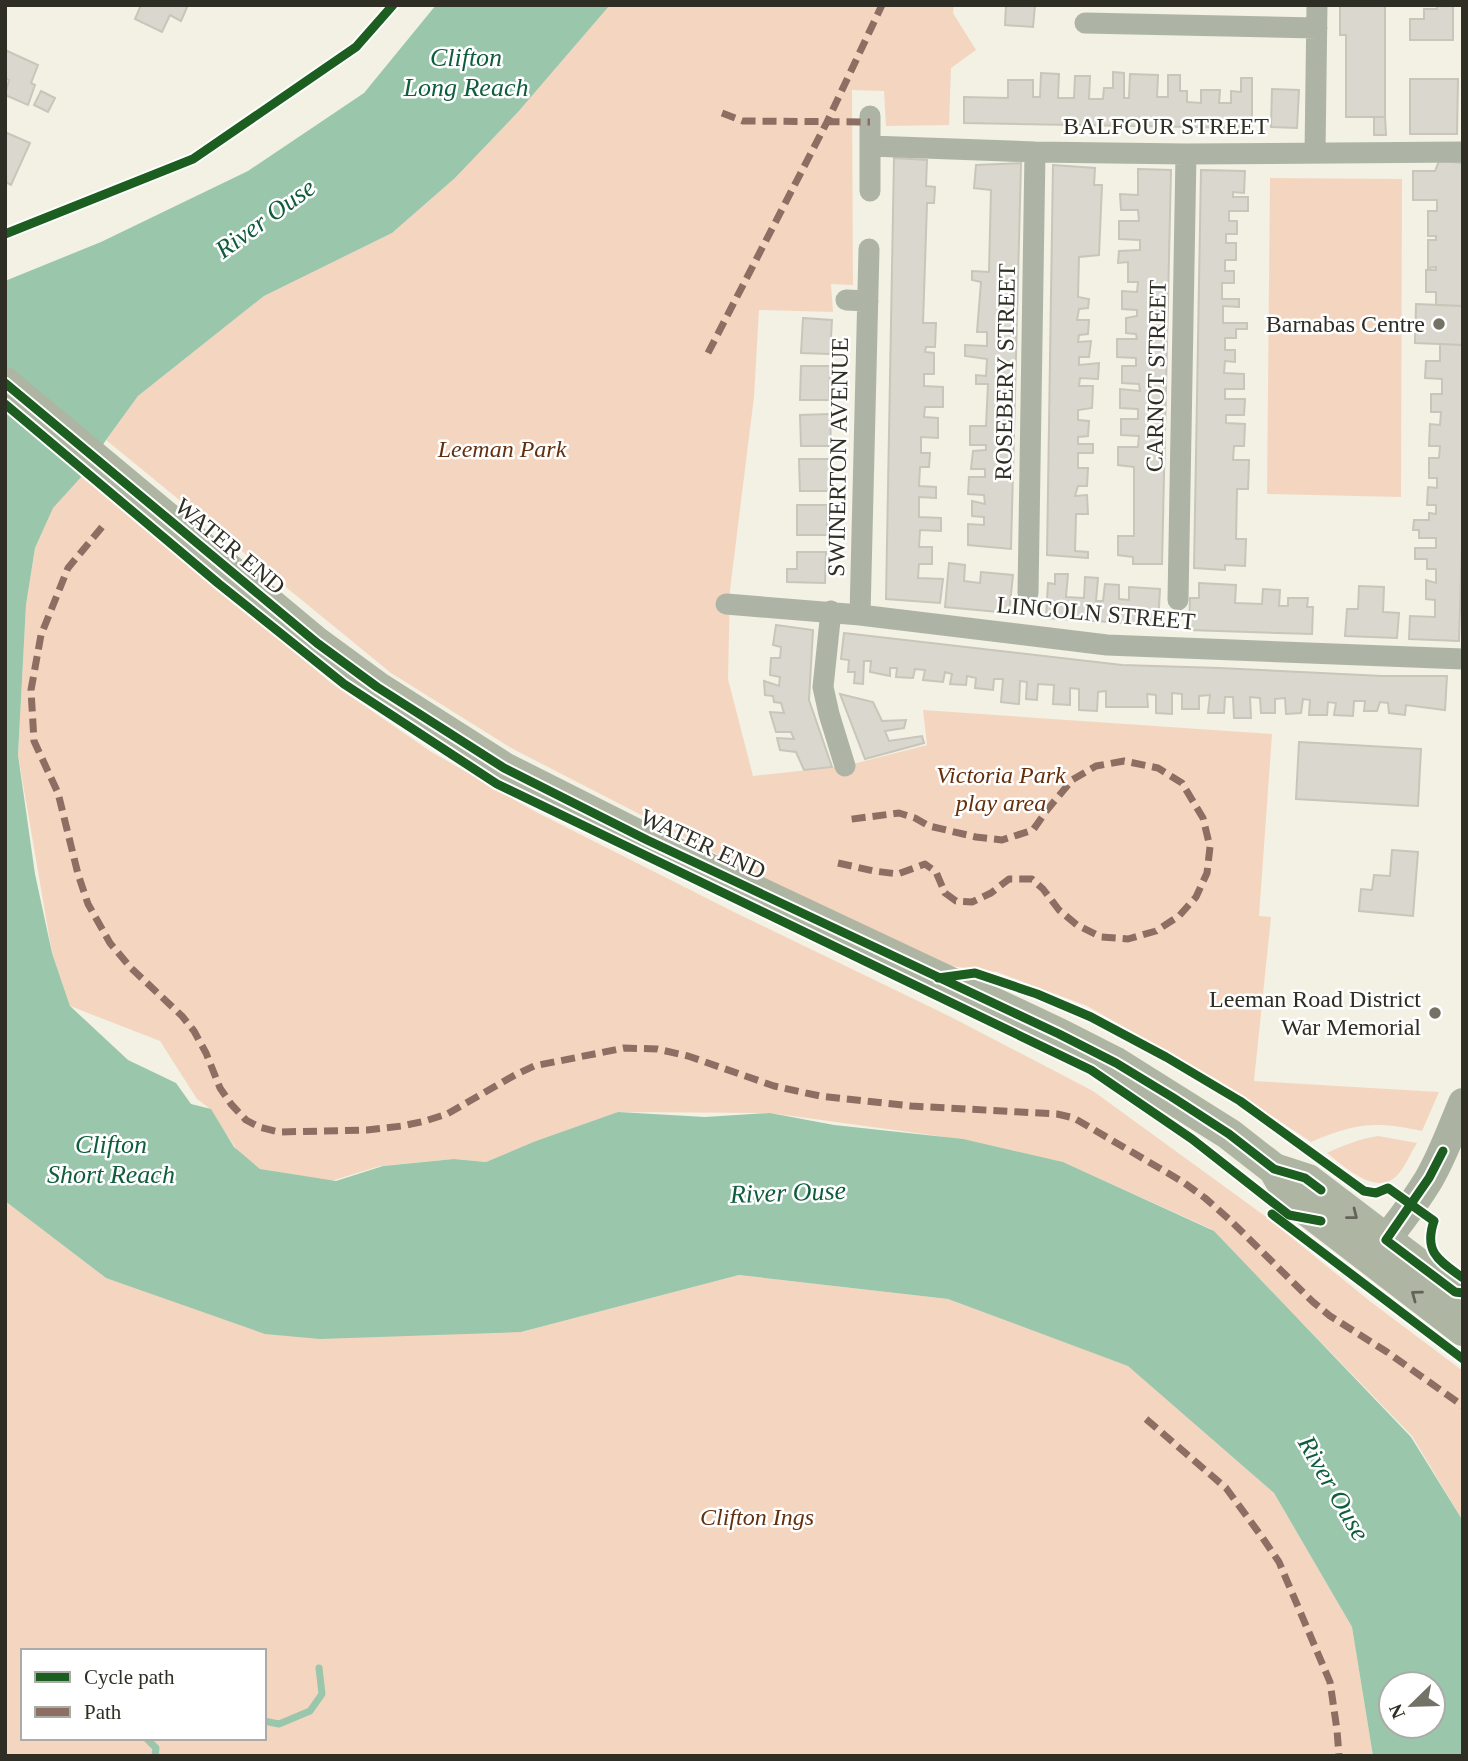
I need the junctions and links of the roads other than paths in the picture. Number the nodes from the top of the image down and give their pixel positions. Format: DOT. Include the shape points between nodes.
graph roads {
  1 [pos="1317,5"];
  2 [pos="1085,23"];
  3 [pos="1317,28"];
  4 [pos="870,116"];
  5 [pos="870,146"];
  6 [pos="1035,152"];
  7 [pos="1463,152"];
  8 [pos="1315,153"];
  9 [pos="1186,154"];
  10 [pos="870,191"];
  11 [pos="869,248"];
  12 [pos="5,383"];
  13 [pos="1028,593"];
  14 [pos="1178,600"];
  15 [pos="726,604"];
  16 [pos="831,611"];
  17 [pos="860,615"];
  18 [pos="1463,659"];
  19 [pos="845,766"];
  20 [pos="1463,1103"];
  21 [pos="1378,1250"];
  22 [pos="1463,1298"];
  23 [pos="1463,1330"];
  1 -- 3 [label="street"];
  2 -- 3 [label="street"];
  3 -- 8 [label="street"];
  4 -- 5 [label="street"];
  5 -- 6 [label="street, BALFOUR STREET"];
  5 -- 10 [label="street"];
  6 -- 9 [label="street, BALFOUR STREET"];
  6 -- 13 [label="street, ROSEBERY STREET"];
  7 -- 8 [label="street, BALFOUR STREET"];
  8 -- 9 [label="street, BALFOUR STREET"];
  9 -- 14 [label="street, CARNOT STREET"];
  11 -- 17 [label="street, SWINERTON AVENUE" via="857,300"];
  12 -- 21 [label="main road, WATER END" via="317,643 504,768 1116,1063 1228,1133 1274,1169 1308,1180"];
  15 -- 16 [label="street, LINCOLN STREET"];
  16 -- 17 [label="street, LINCOLN STREET"];
  16 -- 19 [label="street" via="823,687"];
  17 -- 18 [label="street, LINCOLN STREET" via="1107,645"];
  20 -- 21 [label="street" via="1429,1178"];
  21 -- 22 [label="main road, WATER END"];
  23 -- 21 [label="main road, WATER END, one-way"];
}
